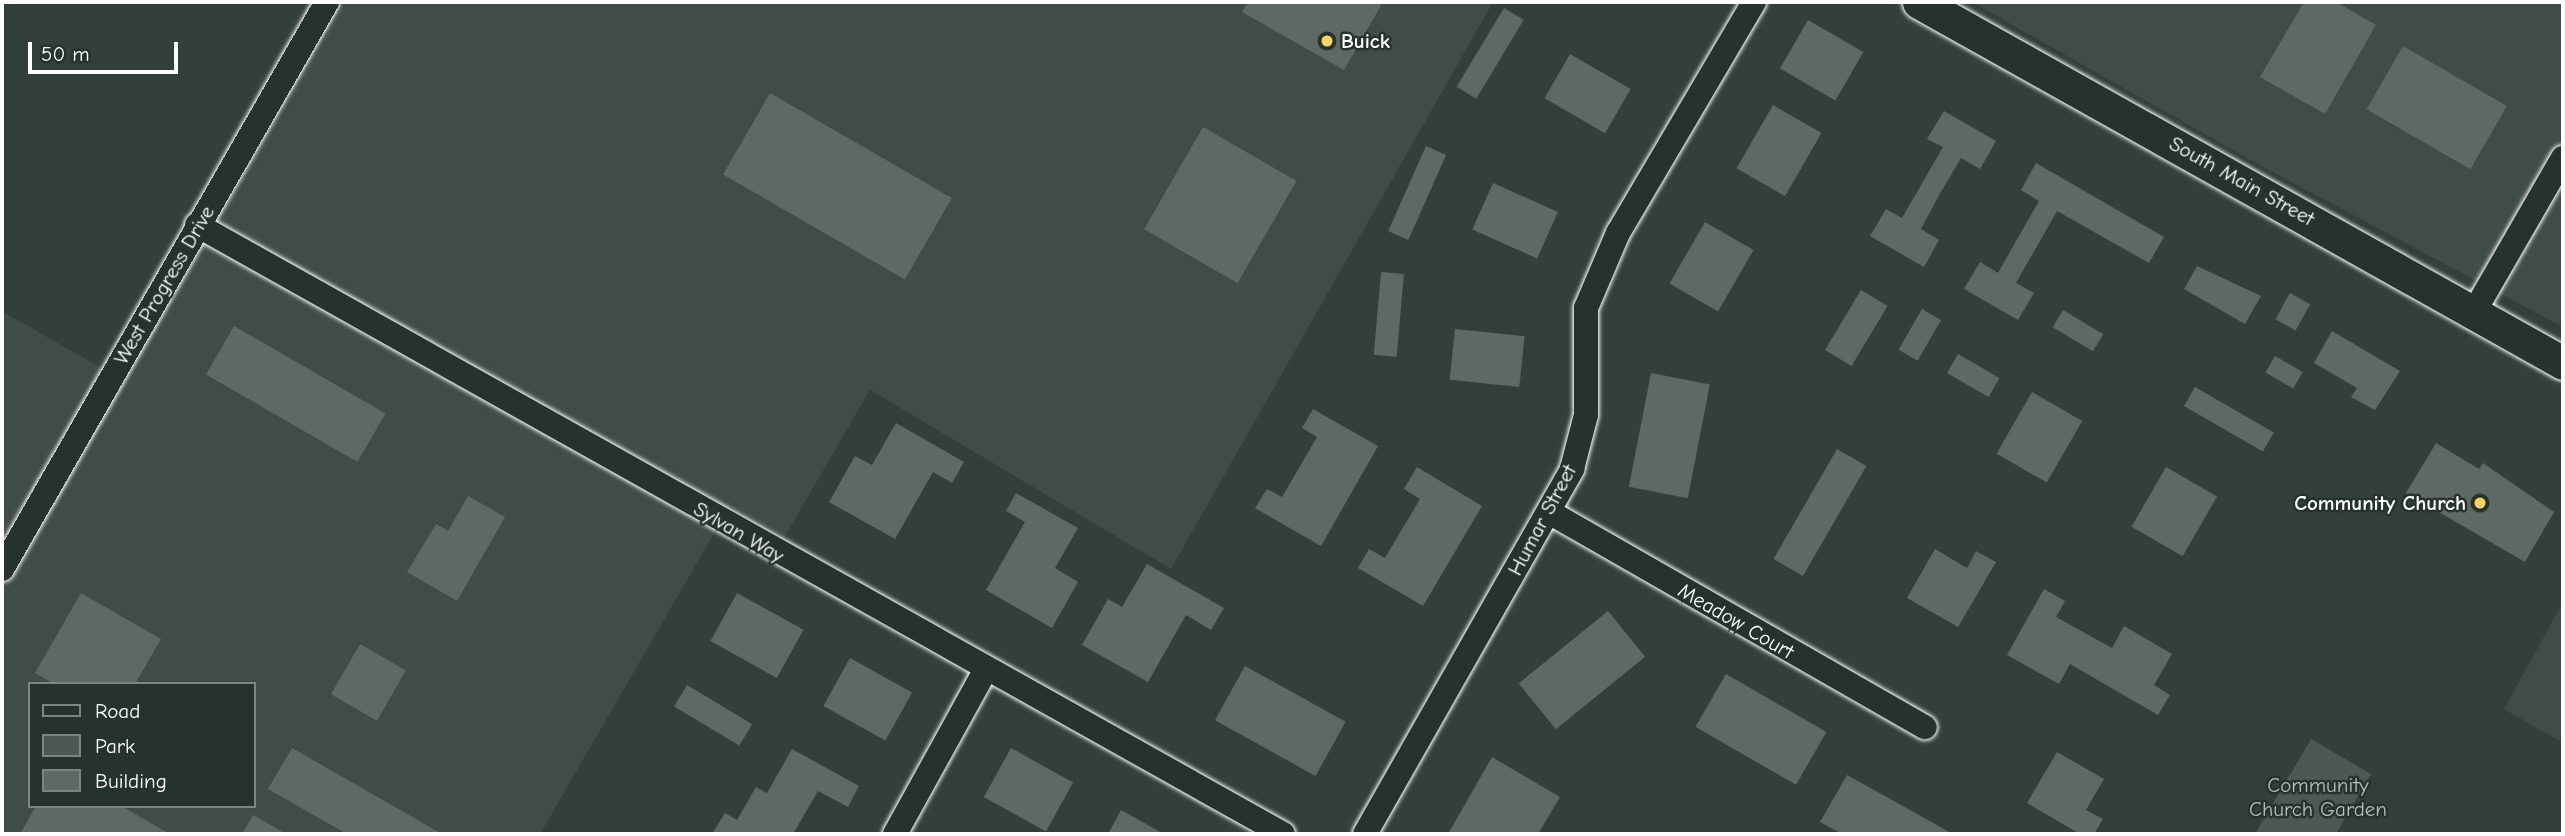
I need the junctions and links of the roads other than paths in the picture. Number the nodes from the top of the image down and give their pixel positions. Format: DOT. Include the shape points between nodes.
graph roads {
  1 [pos="327,2"];
  2 [pos="1754,2"];
  3 [pos="1919,2"];
  4 [pos="2563,158"];
  5 [pos="197,225"];
  6 [pos="2474,312"];
  7 [pos="2563,363"];
  8 [pos="1549,512"];
  9 [pos="2,569"];
  10 [pos="985,671"];
  11 [pos="1926,727"];
  12 [pos="895,834"];
  13 [pos="1283,834"];
  14 [pos="1365,834"];
  1 -- 5 [label="street, West Progress Drive"];
  2 -- 8 [label="street, Humar Street" via="1618,233 1586,308 1581,443"];
  3 -- 6 [label="main road, South Main Street"];
  4 -- 6 [label="street"];
  5 -- 9 [label="street, West Progress Drive"];
  5 -- 10 [label="street, Sylvan Way"];
  6 -- 7 [label="main road, South Main Street"];
  8 -- 11 [label="street, Meadow Court"];
  8 -- 14 [label="street, Humar Street"];
  10 -- 12 [label="street"];
  10 -- 13 [label="street, Sylvan Way"];
}
